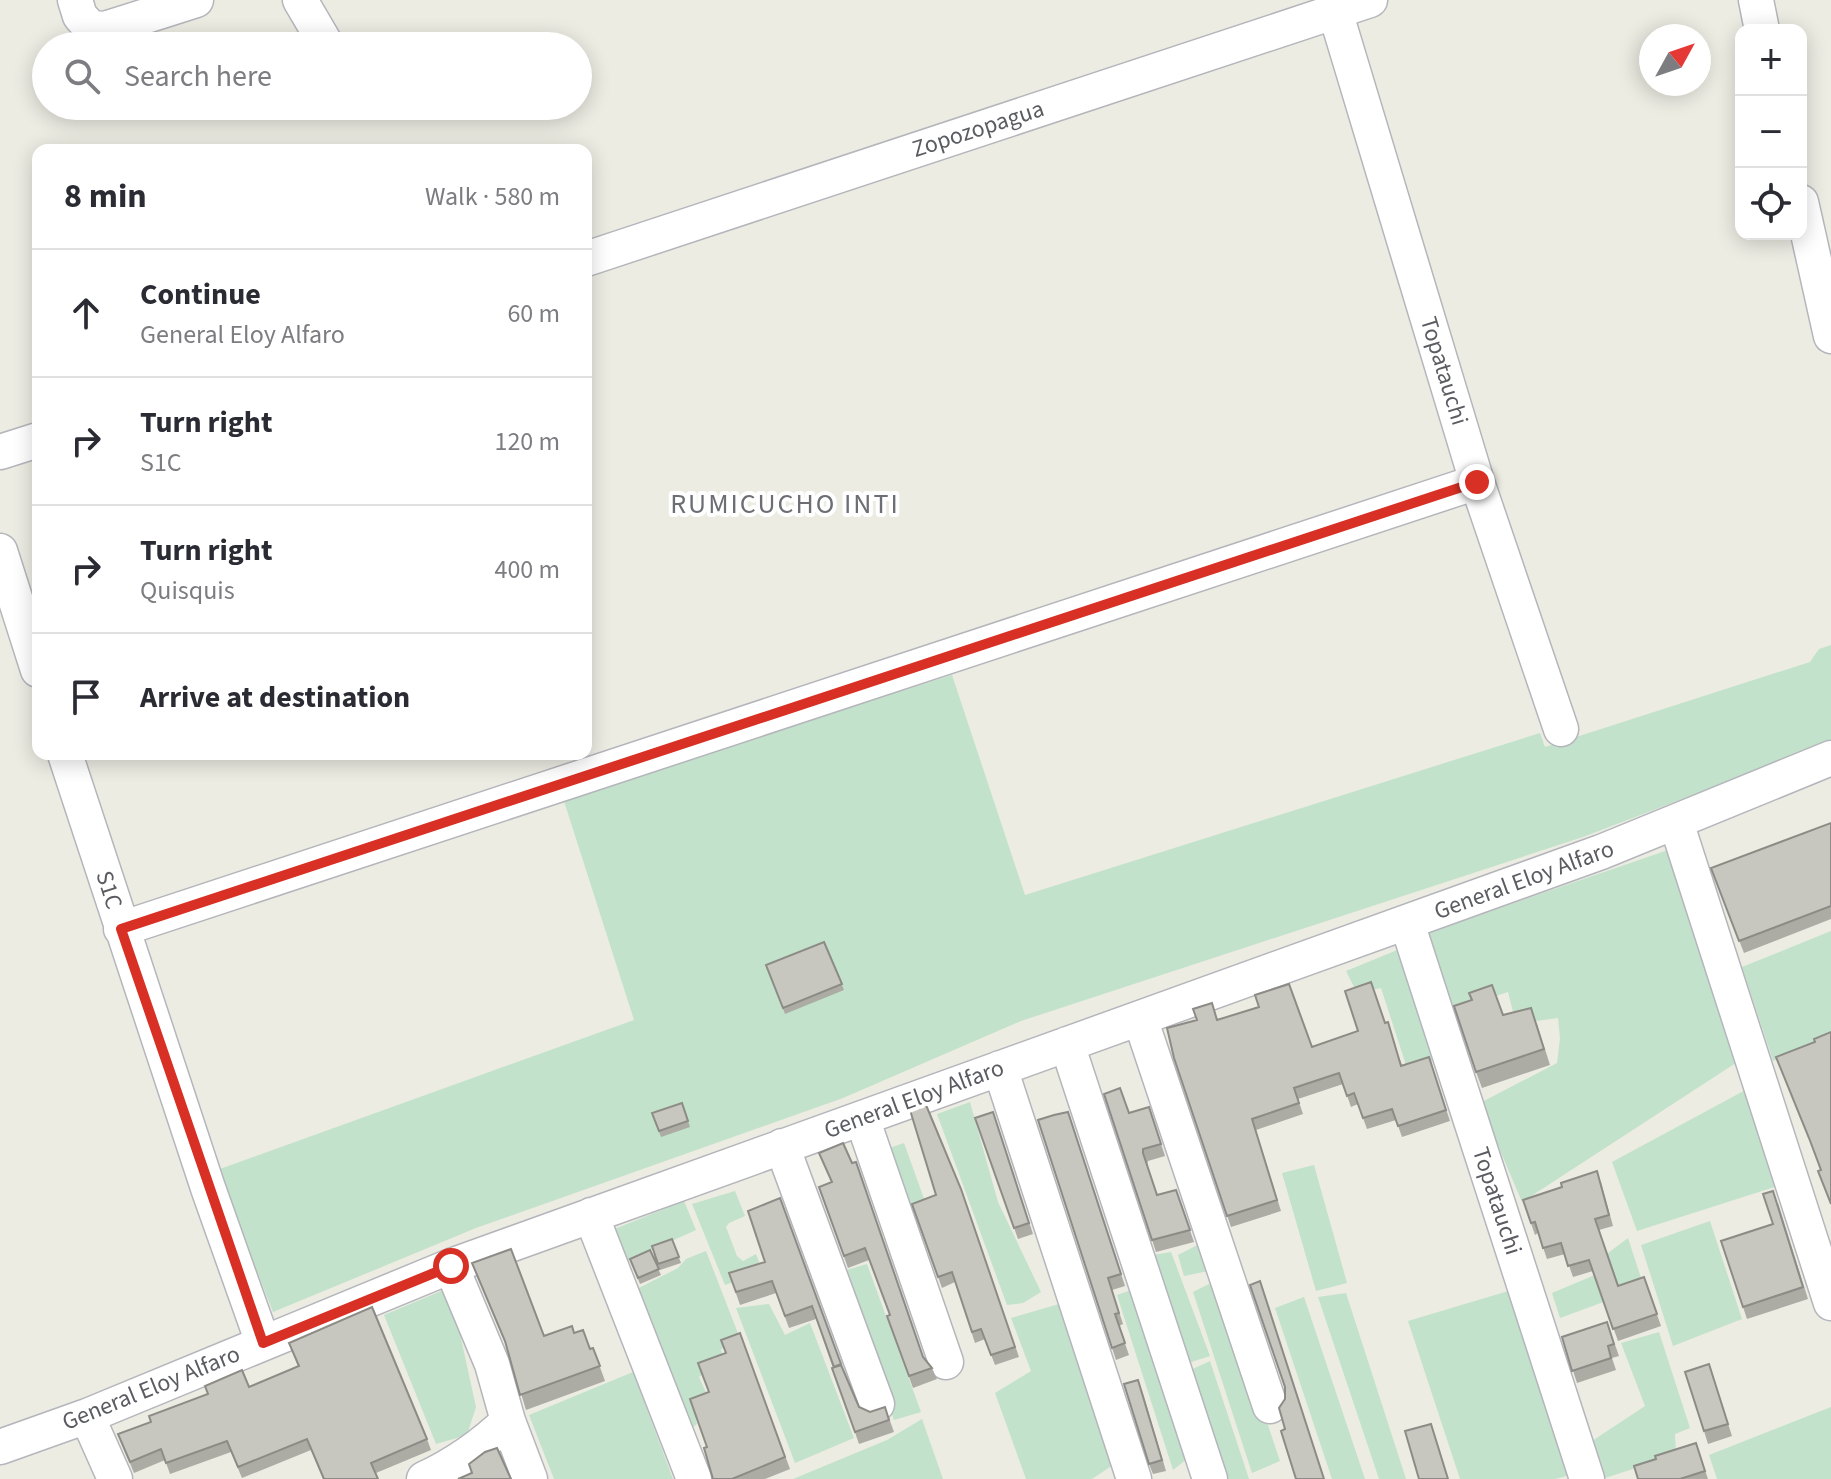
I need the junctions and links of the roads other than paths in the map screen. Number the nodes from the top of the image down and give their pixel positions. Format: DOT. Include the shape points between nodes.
graph roads {
  1 [pos="75,0"];
  2 [pos="196,0"];
  3 [pos="300,0"];
  4 [pos="1370,0"];
  5 [pos="1756,0"];
  6 [pos="1335,11"];
  7 [pos="1761,24"];
  8 [pos="319,32"];
  9 [pos="1807,229"];
  10 [pos="592,257"];
  11 [pos="1831,336"];
  12 [pos="32,442"];
  13 [pos="0,452"];
  14 [pos="1477,482"];
  15 [pos="0,551"];
  16 [pos="32,651"];
  17 [pos="1561,729"];
  18 [pos="1831,758"];
  19 [pos="67,760"];
  20 [pos="1676,822"];
  21 [pos="1407,923"];
  22 [pos="121,929"];
  23 [pos="1140,1018"];
  24 [pos="1067,1044"];
  25 [pos="1000,1068"];
  26 [pos="862,1118"];
  27 [pos="782,1146"];
  28 [pos="591,1215"];
  29 [pos="451,1266"];
  30 [pos="1831,1303"];
  31 [pos="263,1343"];
  32 [pos="946,1362"];
  33 [pos="877,1404"];
  34 [pos="1270,1406"];
  35 [pos="87,1416"];
  36 [pos="508,1421"];
  37 [pos="0,1447"];
  38 [pos="115,1479"];
  39 [pos="424,1479"];
  40 [pos="530,1479"];
  41 [pos="694,1479"];
  42 [pos="1134,1479"];
  43 [pos="1210,1479"];
  44 [pos="1587,1479"];
  1 -- 2 [label="street" via="91,28 105,29"];
  3 -- 8 [label="street"];
  4 -- 6 [label="street, Zopozopagua"];
  5 -- 7 [label="street"];
  6 -- 10 [label="street, Zopozopagua"];
  6 -- 14 [label="street, Topatauchi"];
  9 -- 11 [label="street"];
  12 -- 13 [label="street"];
  14 -- 17 [label="street, Topatauchi"];
  14 -- 22 [label="street"];
  15 -- 16 [label="street"];
  18 -- 20 [label="street, General Eloy Alfaro"];
  19 -- 22 [label="street, S1C"];
  20 -- 21 [label="street, General Eloy Alfaro"];
  20 -- 30 [label="street"];
  21 -- 23 [label="street, General Eloy Alfaro"];
  21 -- 44 [label="street, Topatauchi"];
  22 -- 31 [label="street, S1C"];
  23 -- 24 [label="street, General Eloy Alfaro"];
  23 -- 34 [label="street"];
  24 -- 25 [label="street, General Eloy Alfaro"];
  24 -- 43 [label="street"];
  25 -- 26 [label="street, General Eloy Alfaro"];
  25 -- 42 [label="street"];
  26 -- 27 [label="street, General Eloy Alfaro"];
  26 -- 32 [label="street"];
  27 -- 28 [label="street, General Eloy Alfaro"];
  27 -- 33 [label="street"];
  28 -- 29 [label="street, General Eloy Alfaro"];
  28 -- 41 [label="street"];
  29 -- 31 [label="street, General Eloy Alfaro"];
  29 -- 36 [label="street" via="492,1364"];
  31 -- 35 [label="street, General Eloy Alfaro"];
  35 -- 37 [label="street, General Eloy Alfaro"];
  35 -- 38 [label="street"];
  36 -- 39 [label="street" via="487,1442"];
  36 -- 40 [label="street"];
}
